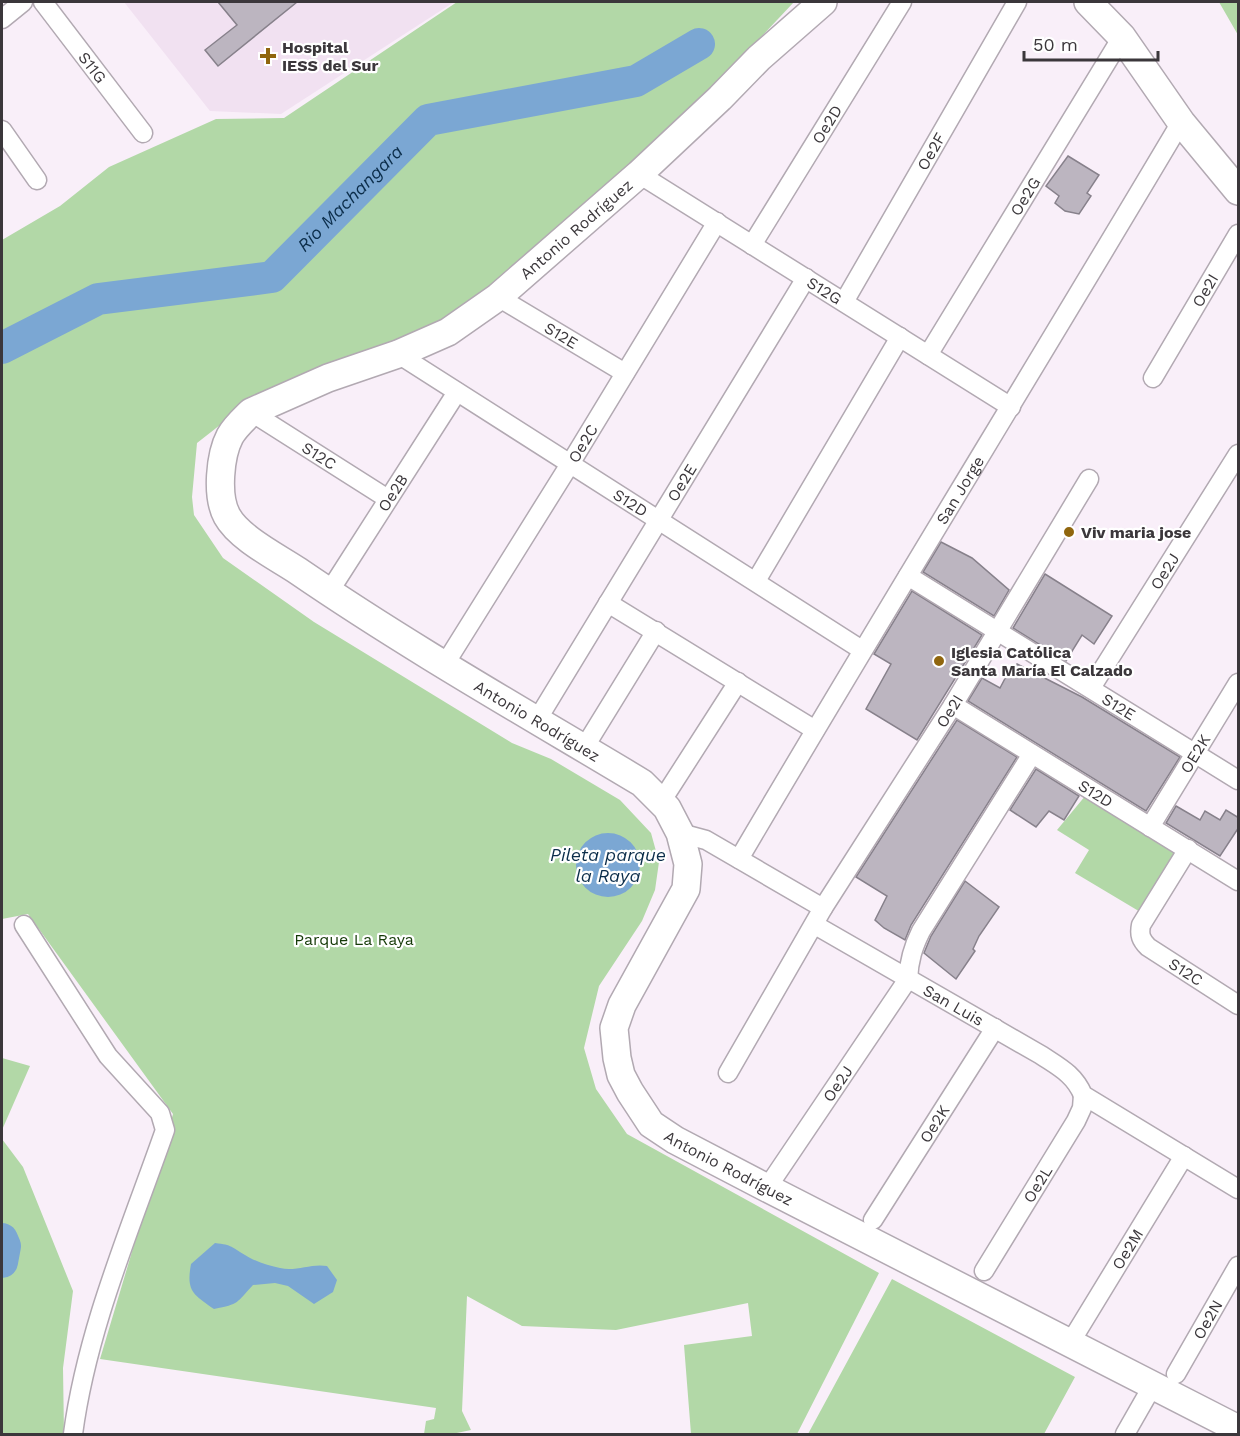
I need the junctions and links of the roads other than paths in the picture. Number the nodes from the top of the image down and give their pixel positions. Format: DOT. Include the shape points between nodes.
graph roads {
  1 [pos="23,2"];
  2 [pos="43,2"];
  3 [pos="823,2"];
  4 [pos="902,2"];
  5 [pos="1017,2"];
  6 [pos="1088,2"];
  7 [pos="805,12"];
  8 [pos="2,19"];
  9 [pos="1122,37"];
  10 [pos="1181,122"];
  11 [pos="2,130"];
  12 [pos="143,133"];
  13 [pos="639,174"];
  14 [pos="37,180"];
  15 [pos="1239,191"];
  16 [pos="717,222"];
  17 [pos="1239,234"];
  18 [pos="752,245"];
  19 [pos="806,278"];
  20 [pos="498,297"];
  21 [pos="844,302"];
  22 [pos="900,338"];
  23 [pos="398,354"];
  24 [pos="928,354"];
  25 [pos="625,373"];
  26 [pos="1153,378"];
  27 [pos="457,392"];
  28 [pos="1011,407"];
  29 [pos="251,412"];
  30 [pos="1239,454"];
  31 [pos="570,464"];
  32 [pos="1089,479"];
  33 [pos="388,499"];
  34 [pos="657,520"];
  35 [pos="908,576"];
  36 [pos="756,581"];
  37 [pos="329,592"];
  38 [pos="608,603"];
  39 [pos="999,631"];
  40 [pos="656,632"];
  41 [pos="862,650"];
  42 [pos="445,664"];
  43 [pos="738,682"];
  44 [pos="1239,683"];
  45 [pos="1091,688"];
  46 [pos="953,705"];
  47 [pos="537,720"];
  48 [pos="815,730"];
  49 [pos="584,748"];
  50 [pos="1196,753"];
  51 [pos="1032,754"];
  52 [pos="1239,780"];
  53 [pos="661,802"];
  54 [pos="1150,827"];
  55 [pos="680,833"];
  56 [pos="1188,849"];
  57 [pos="739,859"];
  58 [pos="1239,881"];
  59 [pos="823,908"];
  60 [pos="24,925"];
  61 [pos="814,926"];
  62 [pos="908,979"];
  63 [pos="1239,1005"];
  64 [pos="995,1028"];
  65 [pos="728,1073"];
  66 [pos="1083,1095"];
  67 [pos="1184,1156"];
  68 [pos="766,1188"];
  69 [pos="1239,1189"];
  70 [pos="873,1220"];
  71 [pos="1239,1266"];
  72 [pos="984,1272"];
  73 [pos="1070,1343"];
  74 [pos="1164,1379"];
  75 [pos="1239,1429"];
  76 [pos="73,1434"];
  77 [pos="1125,1434"];
  1 -- 8 [label="street"];
  2 -- 12 [label="street, S11G"];
  3 -- 7 [label="street, Antonio Rodríguez"];
  4 -- 18 [label="street, Oe2D"];
  5 -- 21 [label="street, Oe2F"];
  6 -- 9 [label="street"];
  7 -- 13 [label="street, Antonio Rodríguez"];
  9 -- 10 [label="street"];
  9 -- 24 [label="street, Oe2G"];
  10 -- 15 [label="street"];
  10 -- 28 [label="street, San Jorge"];
  11 -- 14 [label="street"];
  13 -- 16 [label="street, S12G"];
  13 -- 20 [label="street, Antonio Rodríguez"];
  16 -- 18 [label="street, S12G"];
  16 -- 25 [label="street, Oe2C"];
  17 -- 26 [label="street, Oe2I"];
  18 -- 19 [label="street, S12G"];
  19 -- 21 [label="street, S12G"];
  19 -- 34 [label="street, Oe2E"];
  20 -- 23 [label="street, Antonio Rodríguez" via="448,332"];
  20 -- 25 [label="street, S12E"];
  21 -- 22 [label="street, S12G"];
  22 -- 24 [label="street, S12G"];
  22 -- 36 [label="street"];
  23 -- 27 [label="street, S12D"];
  23 -- 29 [label="street, Antonio Rodríguez" via="328,378"];
  24 -- 28 [label="street, S12G"];
  25 -- 31 [label="street, Oe2C"];
  27 -- 31 [label="street, S12D"];
  27 -- 33 [label="street, Oe2B"];
  28 -- 35 [label="street, San Jorge"];
  29 -- 33 [label="street, S12C"];
  29 -- 37 [label="street, Antonio Rodríguez" via="229,438 221,469 227,516 248,537"];
  30 -- 45 [label="street, Oe2J"];
  31 -- 34 [label="street, S12D"];
  31 -- 42 [label="street, Oe2C"];
  32 -- 39 [label="street, Oe2I"];
  33 -- 37 [label="street, Oe2B"];
  34 -- 36 [label="street, S12D"];
  34 -- 38 [label="street, Oe2E"];
  35 -- 39 [label="street, S12E"];
  35 -- 41 [label="street, San Jorge"];
  36 -- 41 [label="street, S12D"];
  37 -- 42 [label="street, Antonio Rodríguez"];
  38 -- 40 [label="street"];
  38 -- 47 [label="street, Oe2E"];
  39 -- 45 [label="street, S12E"];
  39 -- 46 [label="street, Oe2I"];
  40 -- 43 [label="street"];
  40 -- 49 [label="street"];
  41 -- 48 [label="street, San Jorge"];
  42 -- 47 [label="street, Antonio Rodríguez"];
  43 -- 48 [label="street"];
  43 -- 53 [label="street"];
  44 -- 50 [label="street, OE2K"];
  45 -- 50 [label="street, S12E"];
  46 -- 51 [label="street, S12D"];
  46 -- 59 [label="street, Oe2I"];
  47 -- 49 [label="street, Antonio Rodríguez"];
  48 -- 57 [label="street, San Jorge"];
  49 -- 53 [label="street, Antonio Rodríguez" via="642,783"];
  50 -- 52 [label="street, S12E"];
  50 -- 54 [label="street, OE2K"];
  51 -- 54 [label="street, S12D"];
  51 -- 62 [label="street" via="921,931 909,961"];
  53 -- 55 [label="street, Antonio Rodríguez"];
  54 -- 56 [label="street, S12D"];
  55 -- 57 [label="street" via="706,840"];
  55 -- 68 [label="street, Antonio Rodríguez" via="688,864 686,889 621,1005 614,1028 621,1075 651,1124"];
  56 -- 58 [label="street, S12D"];
  56 -- 63 [label="street, S12C" via="1139,932 1148,947"];
  57 -- 59 [label="street"];
  59 -- 61 [label="street"];
  60 -- 76 [label="street" via="108,1056 160,1113 165,1130 93,1334"];
  61 -- 62 [label="street, San Luis"];
  61 -- 65 [label="street"];
  62 -- 64 [label="street, San Luis"];
  62 -- 68 [label="street, Oe2J"];
  64 -- 66 [label="street, San Luis" via="1067,1073"];
  64 -- 70 [label="street, Oe2K"];
  66 -- 67 [label="street, San Luis"];
  66 -- 72 [label="street, Oe2L" via="1076,1121"];
  67 -- 69 [label="street, San Luis"];
  67 -- 73 [label="street, Oe2M"];
  68 -- 73 [label="street, Antonio Rodríguez"];
  71 -- 74 [label="street, Oe2N"];
  73 -- 74 [label="street, Antonio Rodríguez"];
  74 -- 75 [label="street, Antonio Rodríguez"];
  74 -- 77 [label="street, Oe2N"];
}
